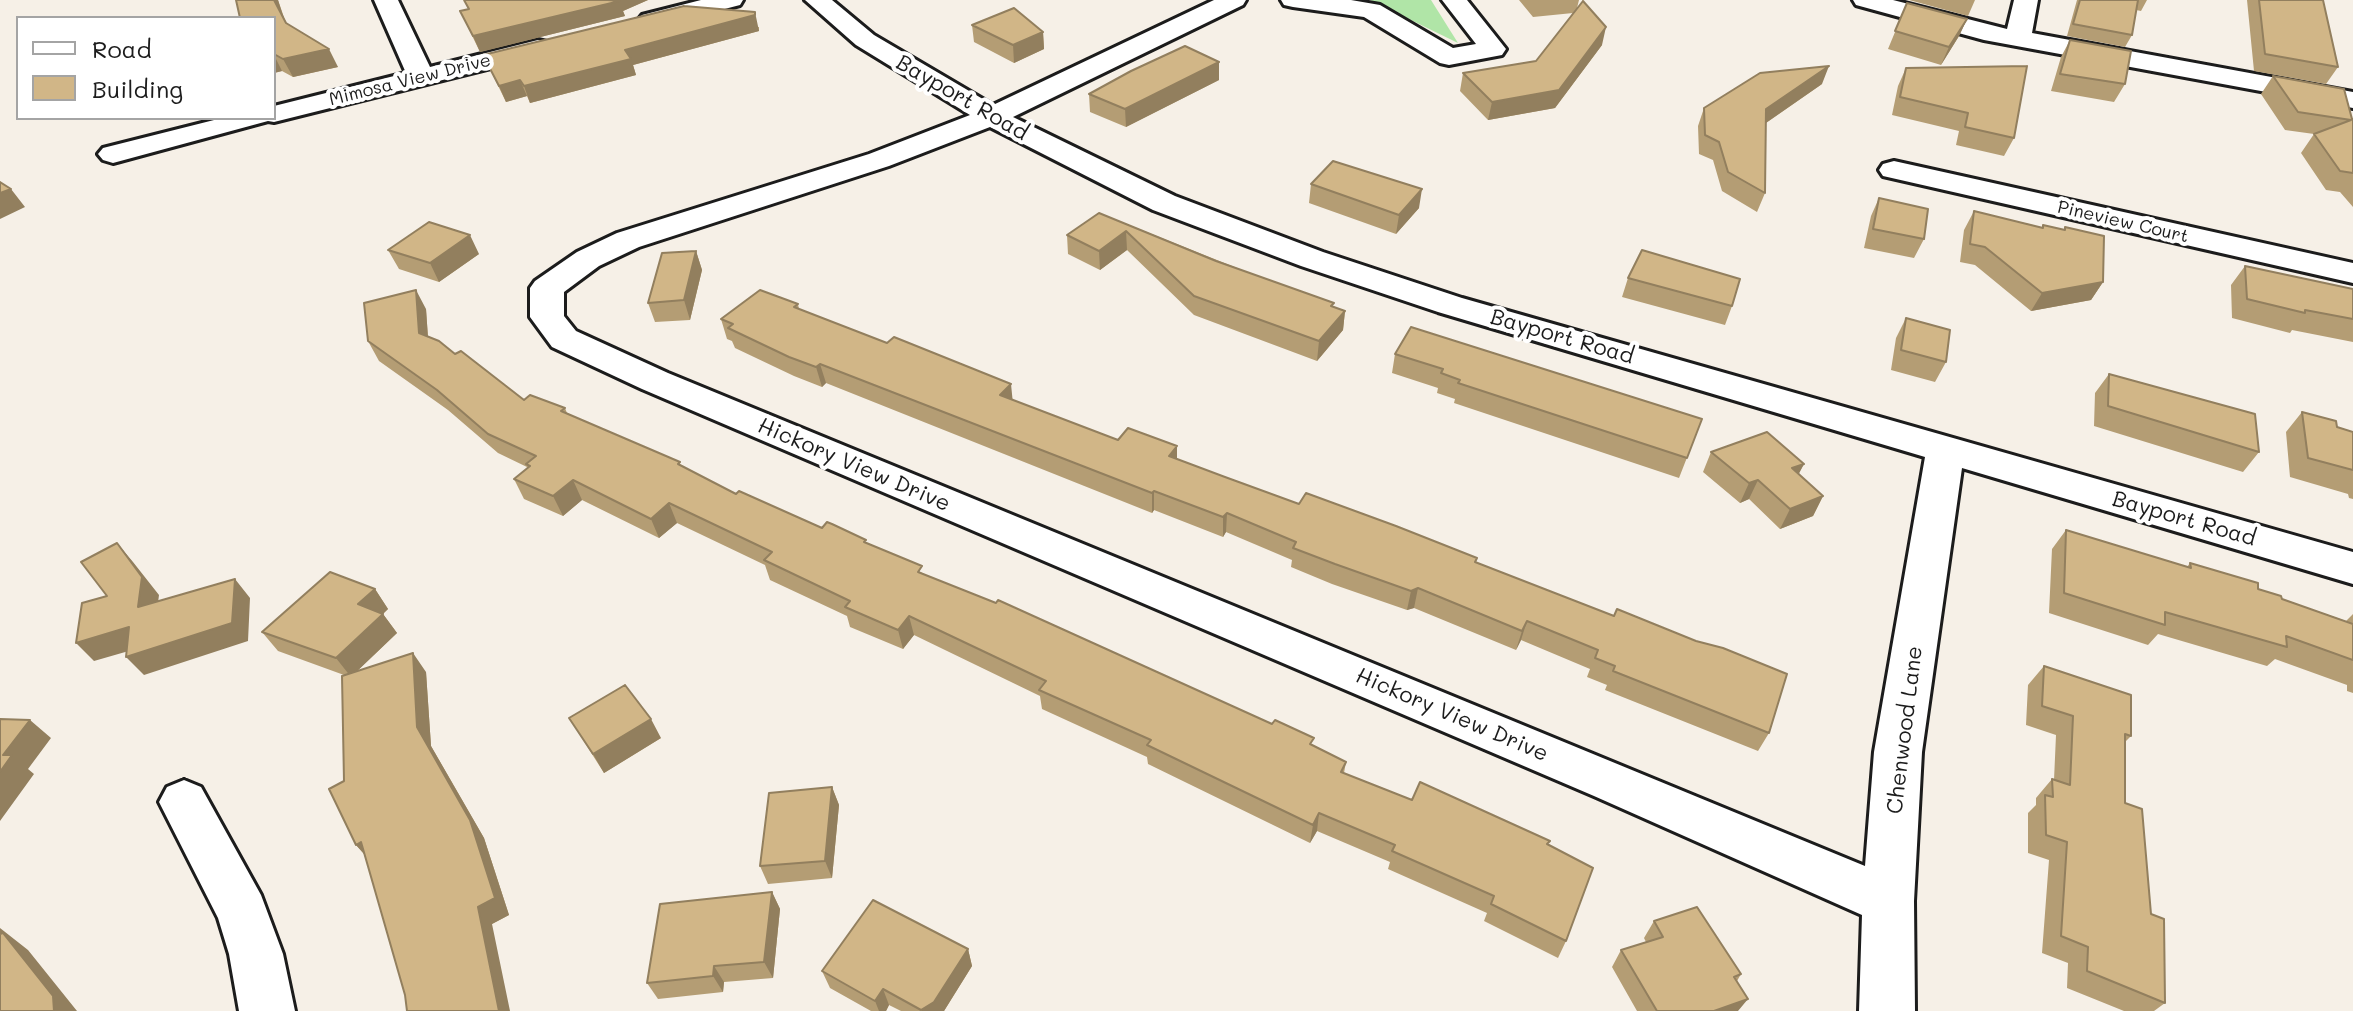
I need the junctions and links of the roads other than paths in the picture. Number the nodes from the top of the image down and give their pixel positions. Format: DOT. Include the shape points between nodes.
graph roads {
  1 [pos="386,0"];
  2 [pos="731,0"];
  3 [pos="817,0"];
  4 [pos="1234,0"];
  5 [pos="1293,0"];
  6 [pos="1454,0"];
  7 [pos="1865,0"];
  8 [pos="2026,0"];
  9 [pos="629,26"];
  10 [pos="2018,39"];
  11 [pos="570,40"];
  12 [pos="421,76"];
  13 [pos="2353,100"];
  14 [pos="276,113"];
  15 [pos="990,117"];
  16 [pos="248,120"];
  17 [pos="113,154"];
  18 [pos="1894,170"];
  19 [pos="2353,273"];
  20 [pos="1945,451"];
  21 [pos="2353,568"];
  22 [pos="184,802"];
  23 [pos="1888,901"];
  24 [pos="267,1011"];
  25 [pos="1887,1011"];
  1 -- 12 [label="street"];
  2 -- 9 [label="street"];
  3 -- 15 [label="street, Bayport Road" via="865,40"];
  4 -- 15 [label="street, Hickory View Drive"];
  5 -- 6 [label="street" via="1371,10 1449,57 1493,49"];
  7 -- 10 [label="street"];
  8 -- 10 [label="street"];
  10 -- 13 [label="street"];
  11 -- 12 [label="street, Mimosa View Drive"];
  12 -- 14 [label="street, Mimosa View Drive"];
  15 -- 20 [label="street, Bayport Road" via="1164,203 1312,259"];
  15 -- 23 [label="street, Hickory View Drive" via="879,160 628,240 588,259 547,288 547,317 564,339 670,387"];
  16 -- 17 [label="street"];
  18 -- 19 [label="street, Pineview Court"];
  20 -- 21 [label="street, Bayport Road"];
  20 -- 23 [label="street, Chenwood Lane" via="1898,752"];
  22 -- 24 [label="street" via="242,912"];
  23 -- 25 [label="street, Chenwood Lane"];
}
